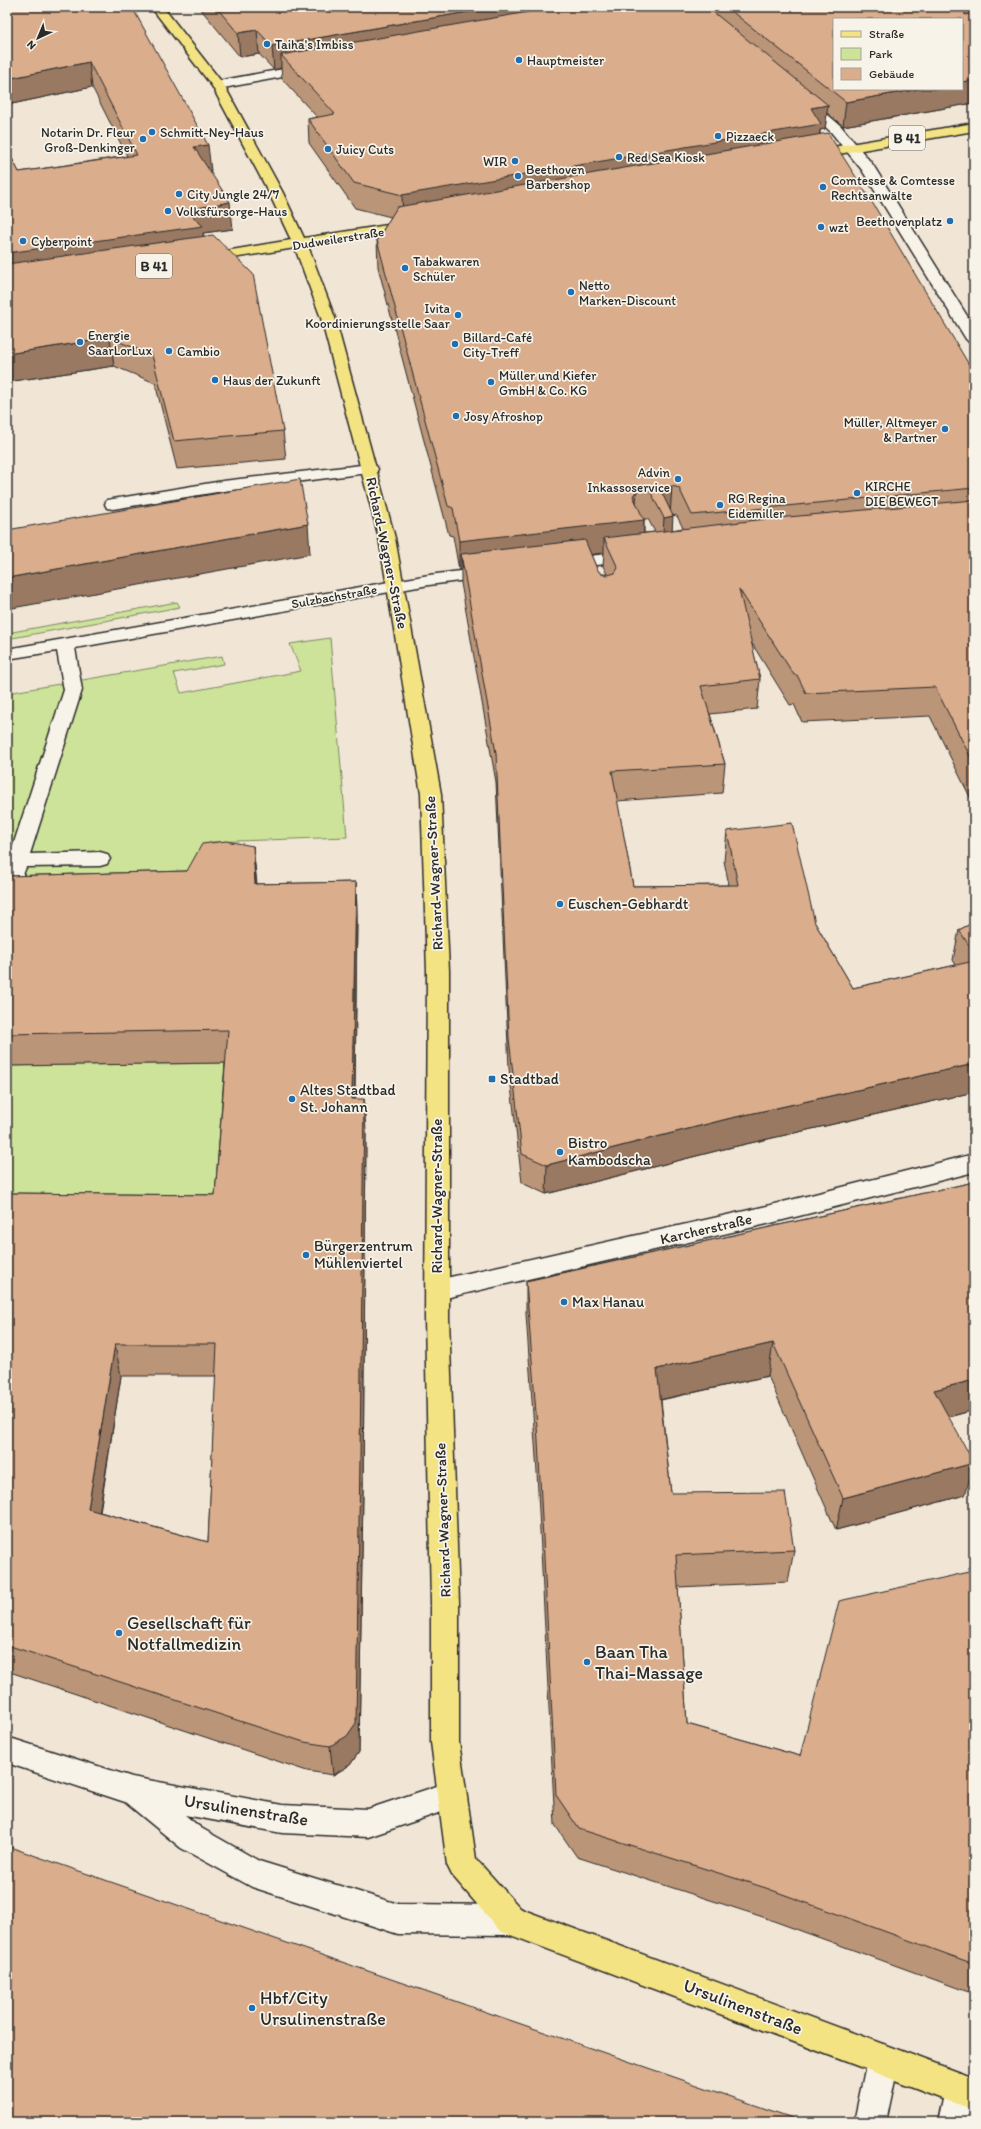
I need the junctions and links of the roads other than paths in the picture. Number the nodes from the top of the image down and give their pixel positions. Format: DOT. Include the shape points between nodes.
graph roads {
  1 [pos="157,7"];
  2 [pos="323,66"];
  3 [pos="218,85"];
  4 [pos="795,94"];
  5 [pos="974,127"];
  6 [pos="852,148"];
  7 [pos="794,158"];
  8 [pos="429,223"];
  9 [pos="300,244"];
  10 [pos="188,261"];
  11 [pos="974,339"];
  12 [pos="370,469"];
  13 [pos="113,504"];
  14 [pos="649,554"];
  15 [pos="545,566"];
  16 [pos="508,570"];
  17 [pos="395,585"];
  18 [pos="66,643"];
  19 [pos="7,654"];
  20 [pos="100,859"];
  21 [pos="18,861"];
  22 [pos="10,886"];
  23 [pos="974,1163"];
  24 [pos="437,1290"];
  25 [pos="7,1750"];
  26 [pos="132,1791"];
  27 [pos="452,1795"];
  28 [pos="511,1920"];
  29 [pos="883,2060"];
  30 [pos="967,2092"];
  31 [pos="870,2122"];
  32 [pos="954,2122"];
  1 -- 3 [label="main road, Richard-Wagner-Straße"];
  2 -- 3 [label="street"];
  3 -- 9 [label="main road, Richard-Wagner-Straße"];
  4 -- 6 [label="street" via="836,129"];
  5 -- 6 [label="main road, B 41"];
  6 -- 7 [label="main road, B 41"];
  6 -- 11 [label="street" via="868,168"];
  8 -- 9 [label="main road, Dudweilerstraße / B 41"];
  9 -- 10 [label="main road, Dudweilerstraße / B 41"];
  9 -- 12 [label="main road, Richard-Wagner-Straße" via="328,318"];
  12 -- 13 [label="street" via="223,486"];
  12 -- 17 [label="main road, Richard-Wagner-Straße"];
  14 -- 15 [label="street" via="594,568"];
  16 -- 17 [label="street, Sulzbachstraße"];
  17 -- 18 [label="street, Sulzbachstraße"];
  17 -- 24 [label="main road, Richard-Wagner-Straße" via="431,794 438,971"];
  18 -- 19 [label="street, Sulzbachstraße"];
  18 -- 21 [label="street" via="72,690"];
  20 -- 21 [label="street"];
  21 -- 22 [label="street"];
  23 -- 24 [label="street, Karcherstraße"];
  24 -- 27 [label="main road, Richard-Wagner-Straße" via="446,1602 445,1742"];
  25 -- 26 [label="street, Ursulinenstraße"];
  26 -- 27 [label="street, Ursulinenstraße" via="282,1819 368,1823"];
  26 -- 28 [label="street, Ursulinenstraße" via="191,1838 252,1872 398,1919"];
  27 -- 28 [label="main road, Ursulinenstraße" via="462,1865"];
  28 -- 29 [label="main road, Ursulinenstraße"];
  29 -- 30 [label="main road, Ursulinenstraße"];
  29 -- 31 [label="street"];
  30 -- 32 [label="street"];
}
